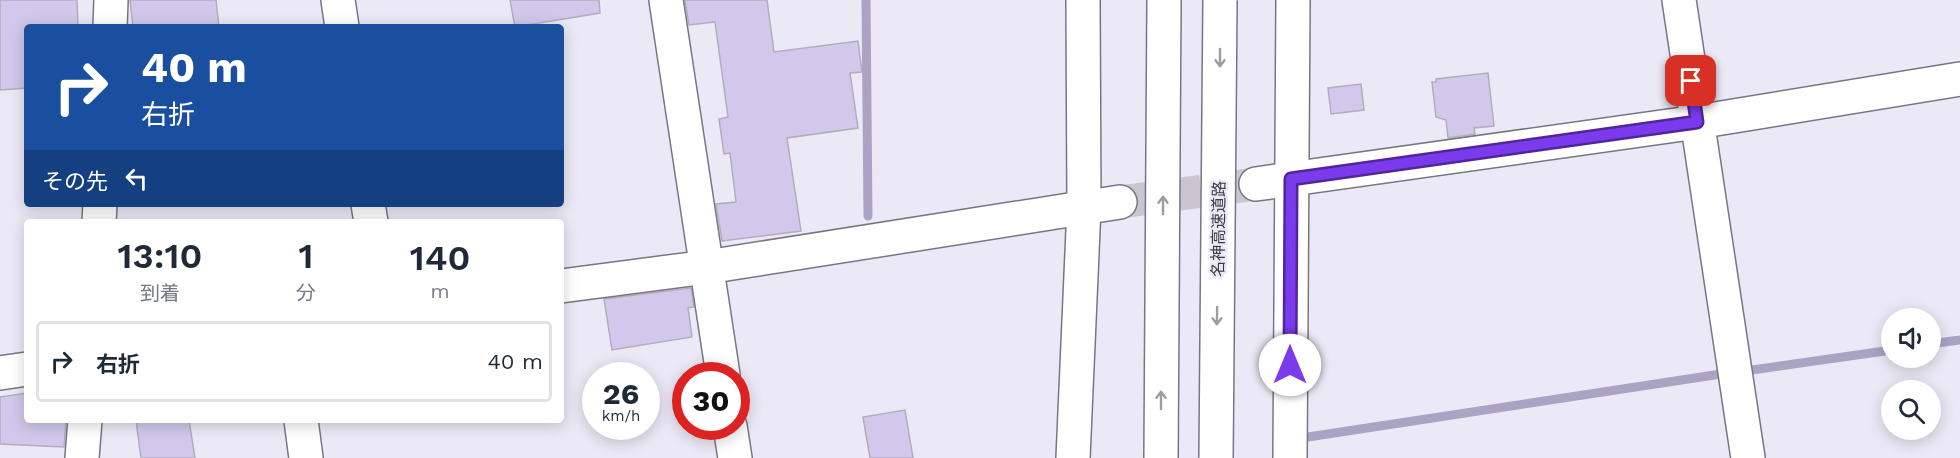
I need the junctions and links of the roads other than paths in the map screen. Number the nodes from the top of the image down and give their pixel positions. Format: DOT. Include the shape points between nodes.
graph roads {
  1 [pos="111,0"];
  2 [pos="338,0"];
  3 [pos="666,0"];
  4 [pos="1083,0"];
  5 [pos="1164,0"];
  6 [pos="1220,0"];
  7 [pos="1293,0"];
  8 [pos="1679,0"];
  9 [pos="110,24"];
  10 [pos="342,24"];
  11 [pos="1960,79"];
  12 [pos="1697,122"];
  13 [pos="1291,179"];
  14 [pos="1256,184"];
  15 [pos="1120,202"];
  16 [pos="1084,207"];
  17 [pos="707,267"];
  18 [pos="564,286"];
  19 [pos="721,362"];
  20 [pos="24,369"];
  21 [pos="0,373"];
  22 [pos="85,423"];
  23 [pos="301,423"];
  24 [pos="732,440"];
  25 [pos="82,458"];
  26 [pos="306,458"];
  27 [pos="735,458"];
  28 [pos="1073,458"];
  29 [pos="1161,458"];
  30 [pos="1216,458"];
  31 [pos="1290,458"];
  32 [pos="1748,458"];
  1 -- 9 [label="main road"];
  2 -- 10 [label="main road"];
  3 -- 17 [label="main road"];
  4 -- 16 [label="main road"];
  29 -- 5 [label="main road, one-way, bridge"];
  6 -- 30 [label="main road, 名神高速道路, one-way, bridge"];
  7 -- 13 [label="main road"];
  8 -- 12 [label="main road"];
  11 -- 12 [label="main road"];
  12 -- 13 [label="main road"];
  12 -- 32 [label="main road"];
  13 -- 14 [label="main road"];
  13 -- 31 [label="main road"];
  15 -- 16 [label="main road"];
  16 -- 17 [label="main road"];
  16 -- 28 [label="main road"];
  17 -- 18 [label="main road"];
  17 -- 19 [label="main road"];
  20 -- 21 [label="main road"];
  22 -- 25 [label="main road"];
  23 -- 26 [label="main road"];
  24 -- 27 [label="main road"];
}
